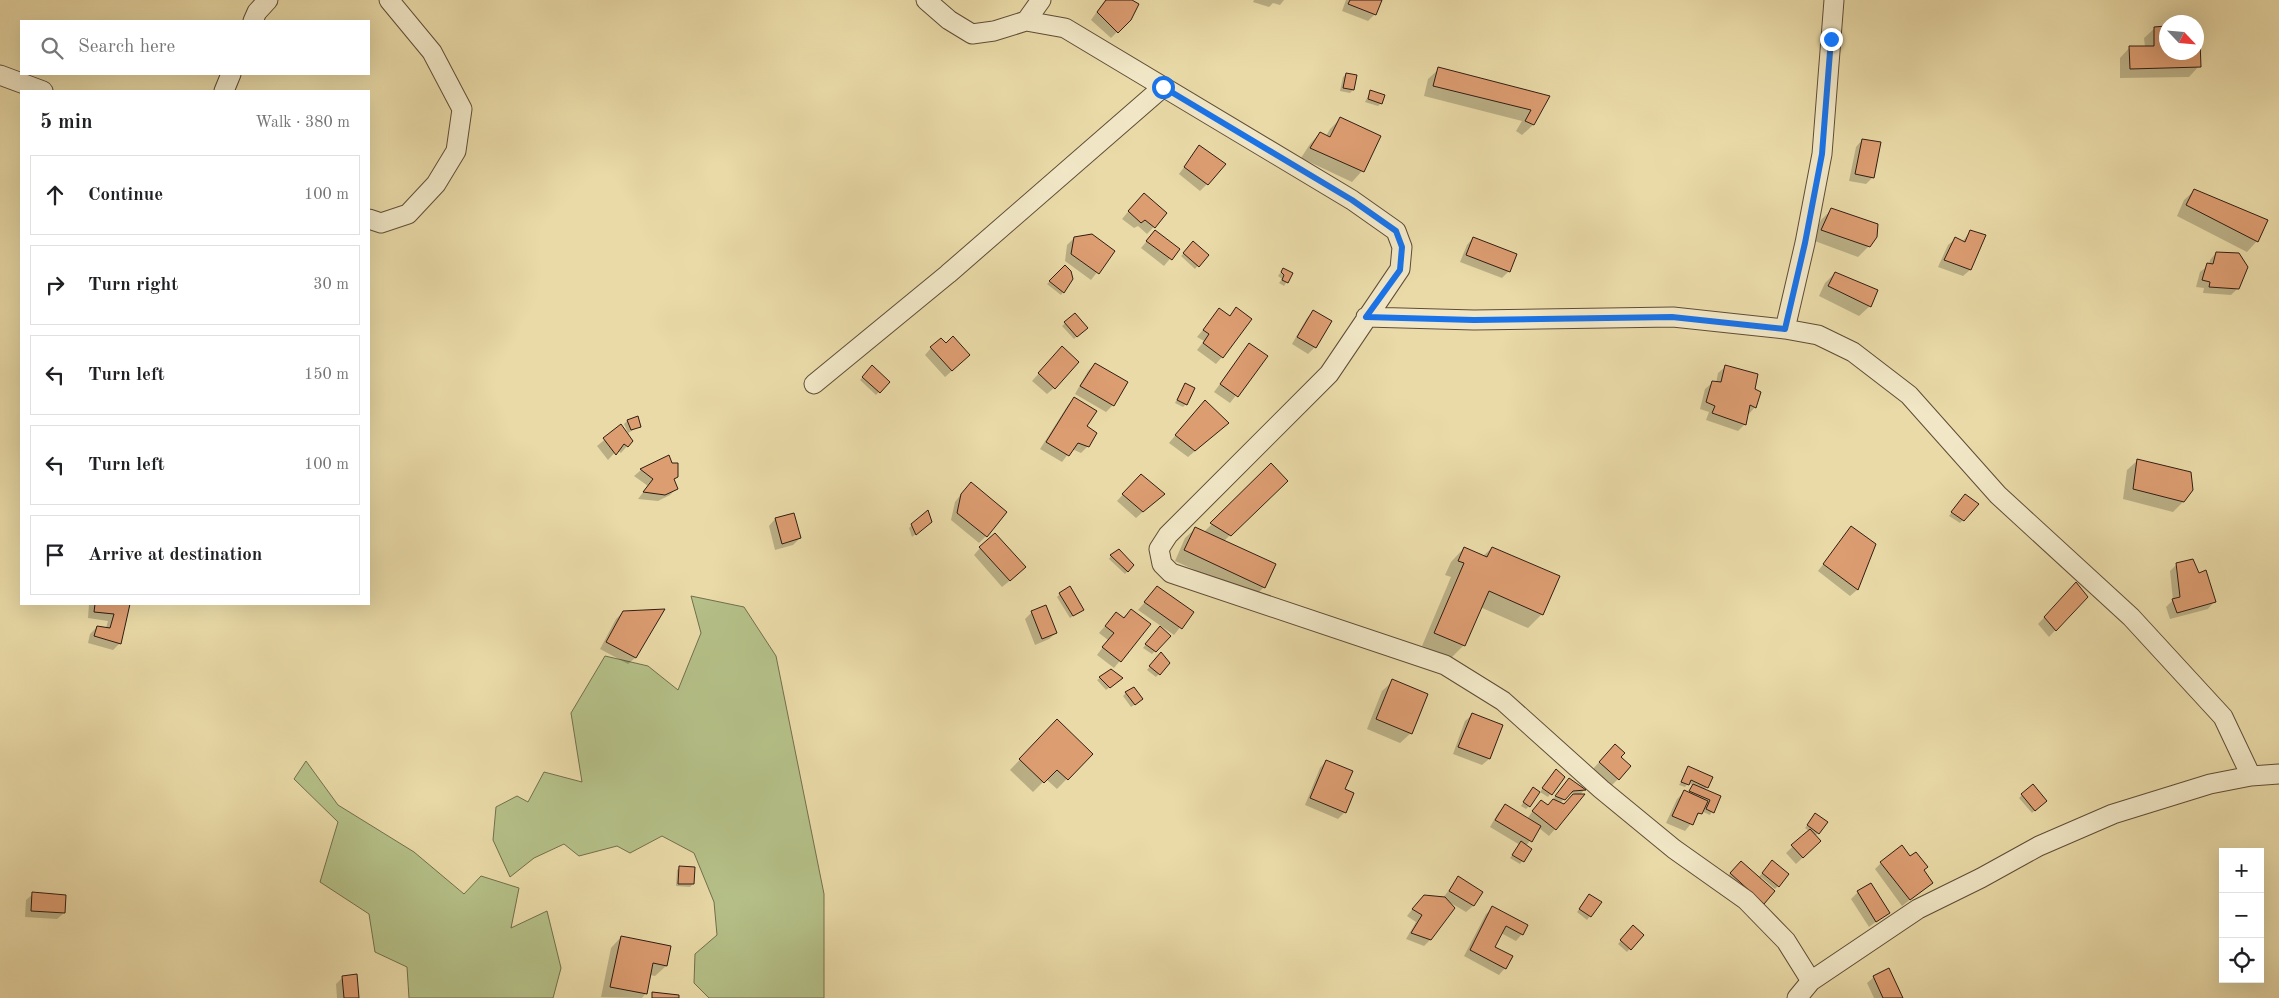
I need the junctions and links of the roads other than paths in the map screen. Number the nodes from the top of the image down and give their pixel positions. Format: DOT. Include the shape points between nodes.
graph roads {
  1 [pos="268,0"];
  2 [pos="389,0"];
  3 [pos="926,0"];
  4 [pos="1042,0"];
  5 [pos="1834,0"];
  6 [pos="253,20"];
  7 [pos="1026,21"];
  8 [pos="0,75"];
  9 [pos="231,75"];
  10 [pos="1163,87"];
  11 [pos="39,90"];
  12 [pos="224,90"];
  13 [pos="370,219"];
  14 [pos="1366,317"];
  15 [pos="1785,329"];
  16 [pos="814,384"];
  17 [pos="2279,774"];
  18 [pos="2251,776"];
  19 [pos="1811,981"];
  20 [pos="1797,998"];
  1 -- 6 [label="street"];
  2 -- 13 [label="street" via="432,52 462,109 456,152 436,184 408,214 381,223"];
  3 -- 7 [label="street" via="948,20 972,34"];
  4 -- 7 [label="street"];
  5 -- 15 [label="street" via="1822,154"];
  7 -- 10 [label="street" via="1065,28"];
  8 -- 11 [label="street"];
  9 -- 12 [label="street"];
  10 -- 14 [label="street" via="1352,200 1396,231 1402,247 1400,270"];
  10 -- 16 [label="street" via="948,274"];
  14 -- 15 [label="street" via="1474,320 1672,317"];
  14 -- 19 [label="street" via="1329,374 1168,535 1159,548 1162,564 1171,573 1445,665 1503,701 1674,850 1746,900 1786,941"];
  15 -- 18 [label="street" via="1818,336 1854,352 1909,395 1998,494 2131,617 2223,717"];
  17 -- 18 [label="street"];
  18 -- 19 [label="street" via="2210,784 2113,814 2039,846 1918,909"];
  19 -- 20 [label="street"];
}
